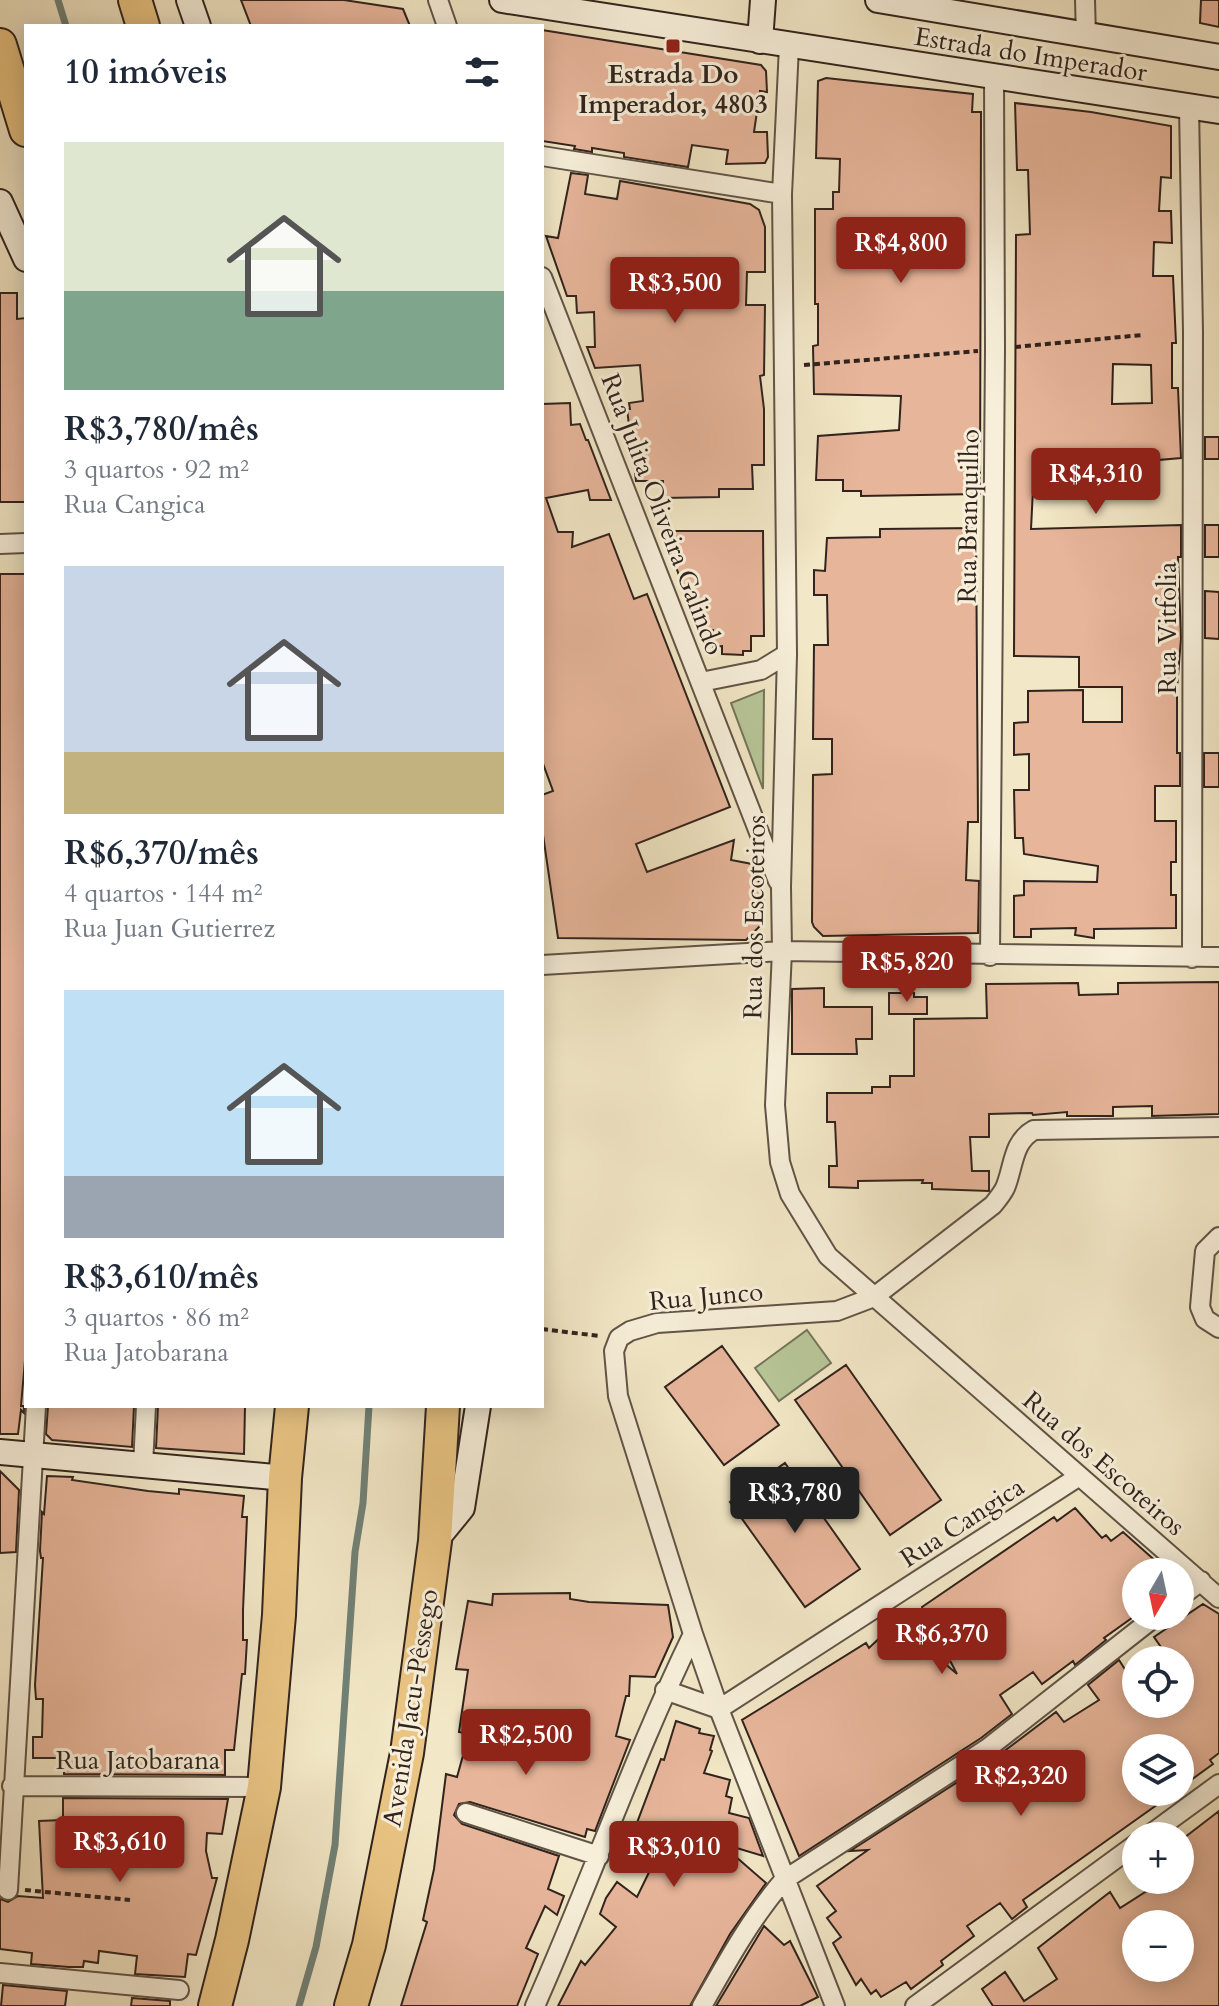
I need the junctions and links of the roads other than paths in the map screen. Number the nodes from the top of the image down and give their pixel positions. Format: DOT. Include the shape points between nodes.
graph roads {
  1 [pos="135,0"];
  2 [pos="189,0"];
  3 [pos="207,0"];
  4 [pos="438,0"];
  5 [pos="502,0"];
  6 [pos="763,0"];
  7 [pos="878,0"];
  8 [pos="1085,0"];
  9 [pos="142,24"];
  10 [pos="197,24"];
  11 [pos="197,24"];
  12 [pos="446,24"];
  13 [pos="1086,36"];
  14 [pos="760,41"];
  15 [pos="0,45"];
  16 [pos="789,46"];
  17 [pos="1219,57"];
  18 [pos="994,76"];
  19 [pos="1189,107"];
  20 [pos="1219,111"];
  21 [pos="24,123"];
  22 [pos="544,156"];
  23 [pos="782,194"];
  24 [pos="0,202"];
  25 [pos="24,255"];
  26 [pos="544,282"];
  27 [pos="24,543"];
  28 [pos="0,544"];
  29 [pos="787,654"];
  30 [pos="701,682"];
  31 [pos="781,887"];
  32 [pos="782,951"];
  33 [pos="990,956"];
  34 [pos="1219,957"];
  35 [pos="1192,958"];
  36 [pos="544,965"];
  37 [pos="1219,1127"];
  38 [pos="1219,1237"];
  39 [pos="874,1297"];
  40 [pos="1219,1328"];
  41 [pos="36,1408"];
  42 [pos="146,1408"];
  43 [pos="443,1408"];
  44 [pos="478,1408"];
  45 [pos="286,1415"];
  46 [pos="0,1452"];
  47 [pos="32,1455"];
  48 [pos="143,1465"];
  49 [pos="1078,1477"];
  50 [pos="285,1478"];
  51 [pos="435,1541"];
  52 [pos="1201,1581"];
  53 [pos="1194,1586"];
  54 [pos="1219,1598"];
  55 [pos="1138,1630"];
  56 [pos="693,1634"];
  57 [pos="665,1690"];
  58 [pos="719,1709"];
  59 [pos="1219,1784"];
  60 [pos="12,1786"];
  61 [pos="264,1787"];
  62 [pos="466,1813"];
  63 [pos="1167,1822"];
  64 [pos="1122,1854"];
  65 [pos="599,1856"];
  66 [pos="784,1880"];
  67 [pos="8,1890"];
  68 [pos="0,1973"];
  69 [pos="179,1990"];
  70 [pos="215,2006"];
  71 [pos="351,2006"];
  72 [pos="535,2006"];
  73 [pos="702,2006"];
  74 [pos="835,2006"];
  75 [pos="915,2006"];
  1 -- 9 [label="highway"];
  2 -- 10 [label="main road"];
  3 -- 11 [label="main road"];
  4 -- 12 [label="street"];
  5 -- 14 [label="main road, Estrada do Imperador"];
  6 -- 14 [label="main road"];
  7 -- 13 [label="main road, Estrada do Imperador"];
  8 -- 13 [label="street"];
  13 -- 17 [label="main road, Estrada do Imperador"];
  14 -- 16 [label="main road, Estrada do Imperador"];
  15 -- 21 [label="highway"];
  16 -- 18 [label="main road, Estrada do Imperador"];
  16 -- 23 [label="street, Rua dos Escoteiros"];
  18 -- 19 [label="main road, Estrada do Imperador"];
  18 -- 33 [label="street, Rua Branquilho"];
  19 -- 20 [label="main road, Estrada do Imperador"];
  19 -- 35 [label="street, Rua Vitfolia"];
  22 -- 23 [label="street"];
  23 -- 29 [label="street, Rua dos Escoteiros"];
  24 -- 25 [label="main road"];
  26 -- 30 [label="street, Rua Julita Oliveira Galindo"];
  27 -- 28 [label="street"];
  29 -- 30 [label="street, Rua Julita Oliveira Galindo" via="761,670"];
  29 -- 31 [label="street, Rua dos Escoteiros"];
  30 -- 31 [label="street, Rua Julita Oliveira Galindo"];
  31 -- 32 [label="street, Rua dos Escoteiros"];
  32 -- 33 [label="street"];
  32 -- 36 [label="street"];
  32 -- 39 [label="street, Rua dos Escoteiros" via="775,1105 780,1162 790,1194 828,1256"];
  33 -- 35 [label="street"];
  34 -- 35 [label="street"];
  37 -- 39 [label="street, Rua Junco" via="1034,1130 1018,1144 1004,1190 993,1205"];
  38 -- 40 [label="street" via="1205,1251 1200,1307 1205,1319"];
  39 -- 49 [label="street, Rua dos Escoteiros"];
  39 -- 56 [label="street, Rua Junco" via="837,1311 657,1323 619,1338 614,1351 618,1396"];
  41 -- 47 [label="street"];
  42 -- 48 [label="street"];
  43 -- 51 [label="highway, Avenida Jacu-Pêssego"];
  44 -- 51 [label="main road" via="462,1508"];
  45 -- 50 [label="highway"];
  46 -- 47 [label="main road"];
  47 -- 48 [label="main road"];
  47 -- 60 [label="street"];
  48 -- 50 [label="main road"];
  49 -- 52 [label="street, Rua dos Escoteiros"];
  49 -- 58 [label="street, Rua Cangica"];
  50 -- 61 [label="highway"];
  51 -- 71 [label="highway, Avenida Jacu-Pêssego" via="407,1753 369,1945"];
  52 -- 53 [label="street"];
  52 -- 54 [label="street, Rua dos Escoteiros"];
  55 -- 66 [label="street" via="988,1748"];
  56 -- 57 [label="street"];
  56 -- 58 [label="street"];
  57 -- 58 [label="street"];
  57 -- 65 [label="street"];
  58 -- 66 [label="street"];
  59 -- 63 [label="street"];
  60 -- 61 [label="street, Rua Jatobarana"];
  60 -- 67 [label="street"];
  61 -- 70 [label="highway"];
  62 -- 65 [label="street"];
  64 -- 75 [label="street"];
  65 -- 72 [label="street"];
  66 -- 73 [label="street" via="746,1930"];
  66 -- 74 [label="street"];
  68 -- 69 [label="street"];
}
